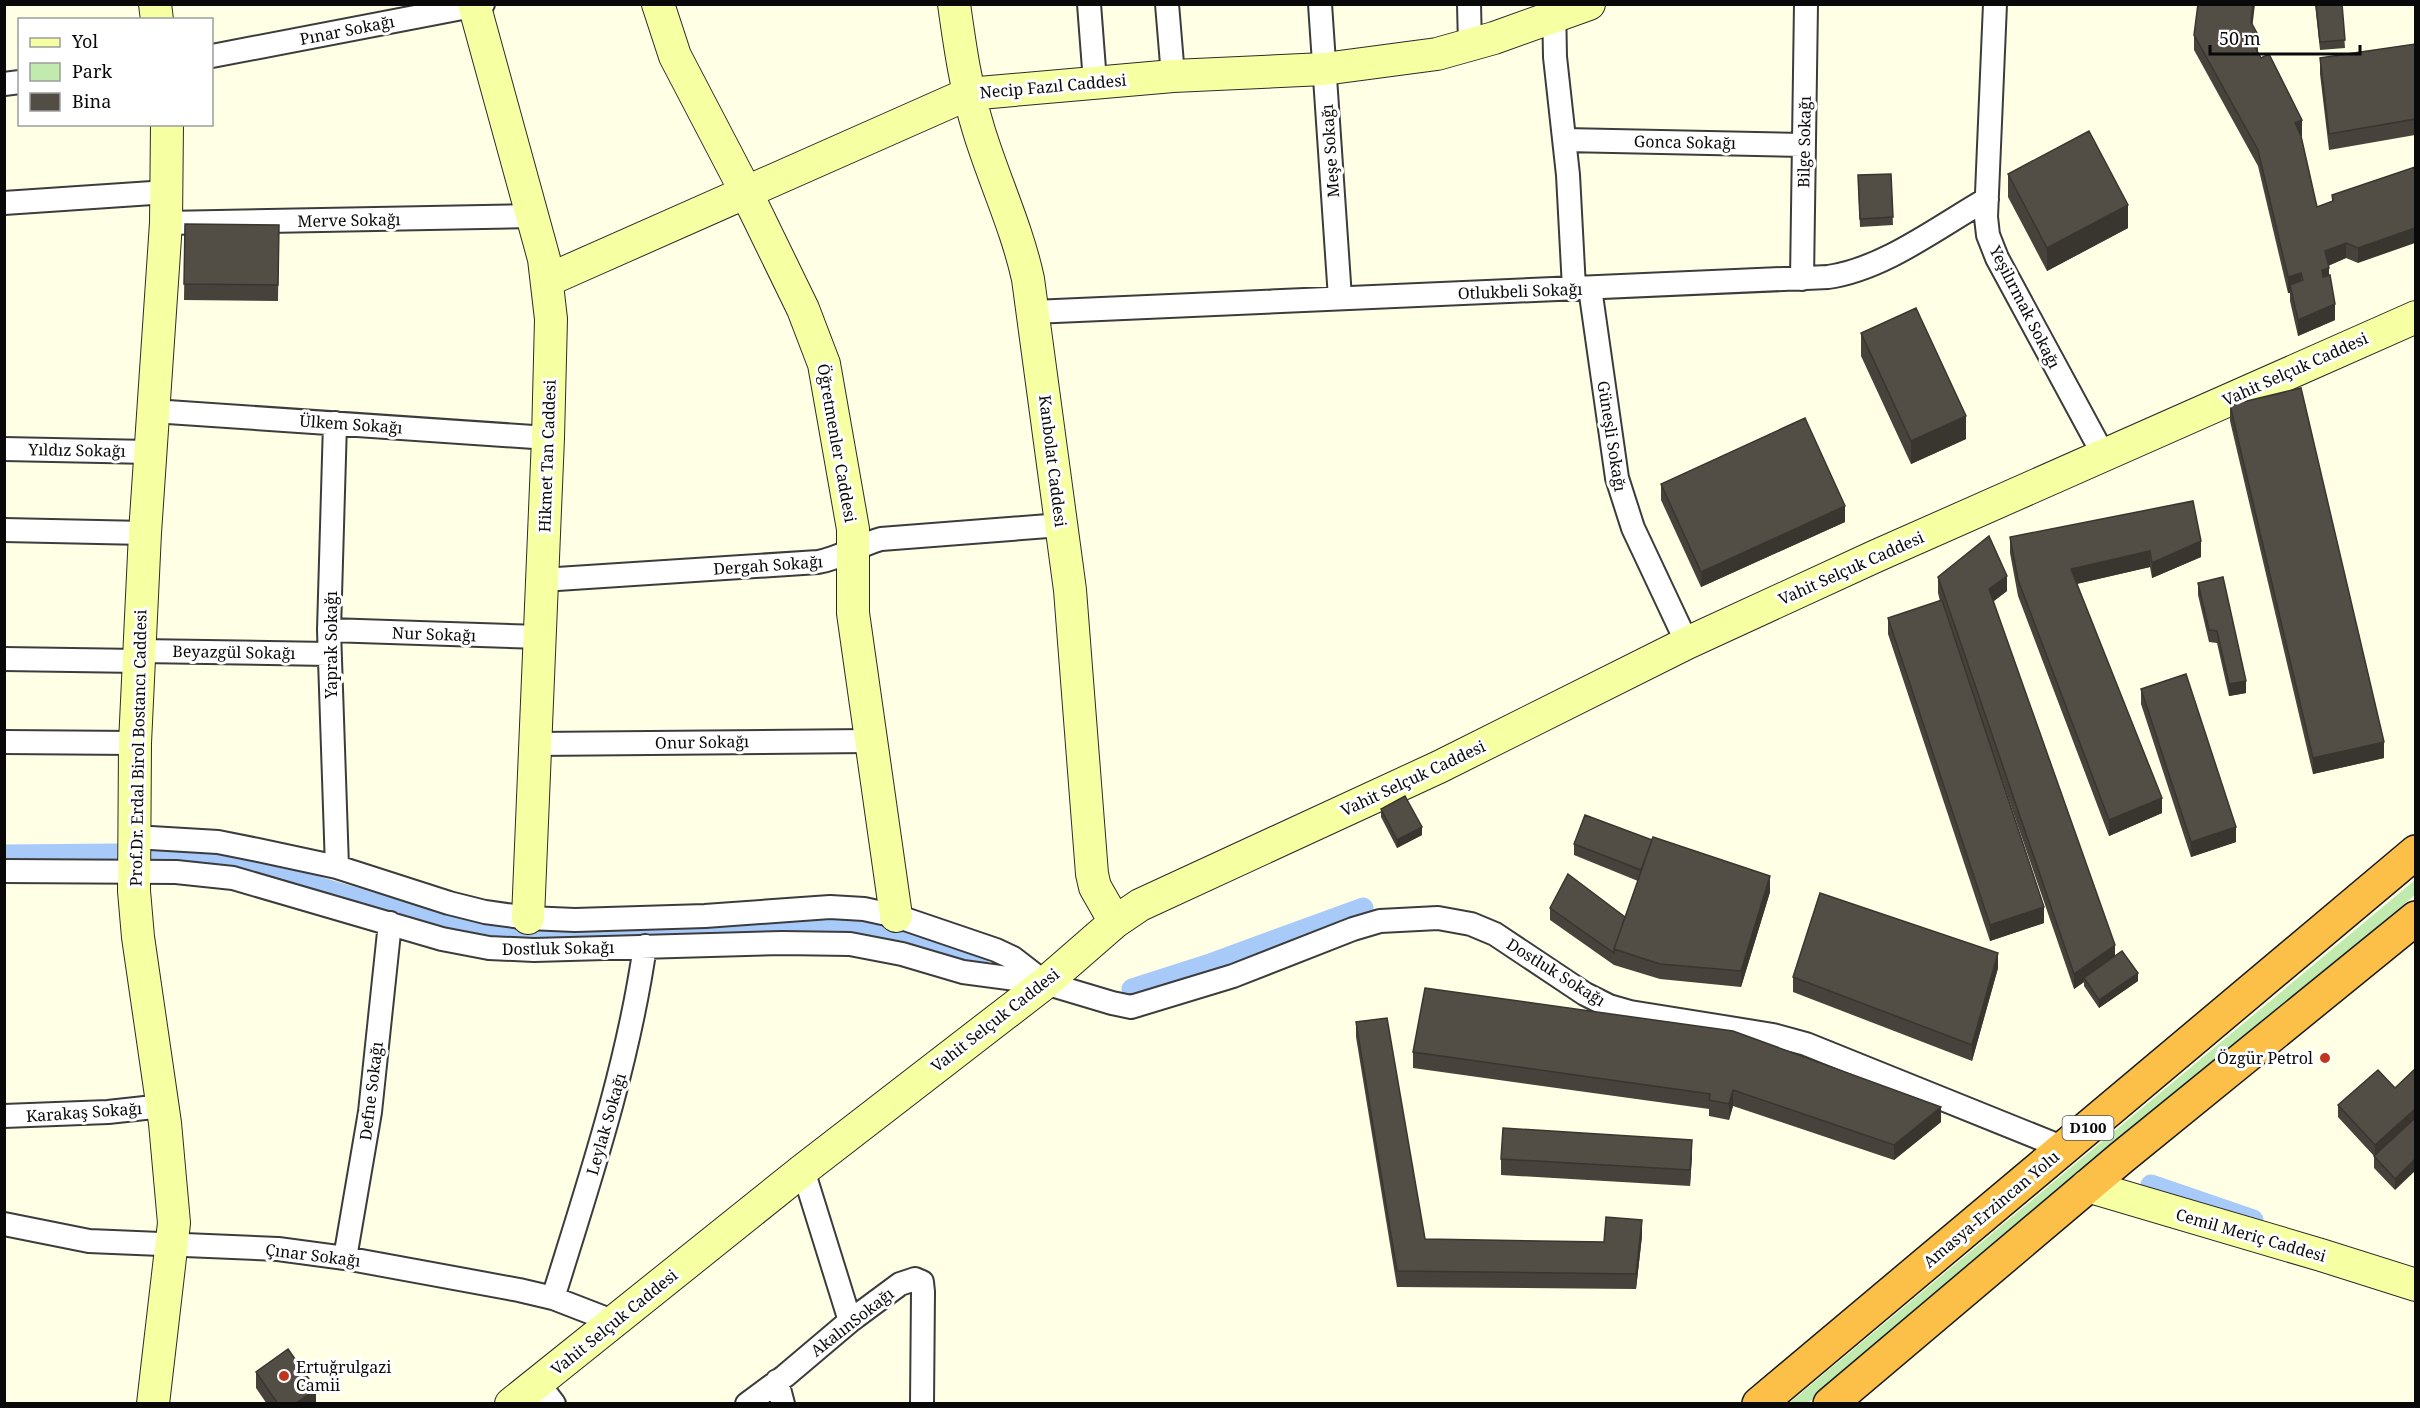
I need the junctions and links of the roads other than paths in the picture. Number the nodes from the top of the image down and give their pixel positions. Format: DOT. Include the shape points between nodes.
graph roads {
  1 [pos="658,4"];
  2 [pos="954,4"];
  3 [pos="1089,4"];
  4 [pos="1167,4"];
  5 [pos="1320,4"];
  6 [pos="1469,4"];
  7 [pos="1589,4"];
  8 [pos="1806,4"];
  9 [pos="1995,4"];
  10 [pos="477,5"];
  11 [pos="1554,10"];
  12 [pos="1470,45"];
  13 [pos="213,56"];
  14 [pos="1324,69"];
  15 [pos="1173,76"];
  16 [pos="1095,82"];
  17 [pos="968,94"];
  18 [pos="167,126"];
  19 [pos="1565,140"];
  20 [pos="1804,145"];
  21 [pos="167,192"];
  22 [pos="746,192"];
  23 [pos="1987,199"];
  24 [pos="4,203"];
  25 [pos="531,216"];
  26 [pos="166,223"];
  27 [pos="1802,279"];
  28 [pos="548,280"];
  29 [pos="1582,288"];
  30 [pos="1340,298"];
  31 [pos="1033,312"];
  32 [pos="2415,317"];
  33 [pos="153,411"];
  34 [pos="335,423"];
  35 [pos="548,438"];
  36 [pos="4,449"];
  37 [pos="150,452"];
  38 [pos="2103,454"];
  39 [pos="1061,525"];
  40 [pos="4,530"];
  41 [pos="145,533"];
  42 [pos="853,549"];
  43 [pos="542,580"];
  44 [pos="329,630"];
  45 [pos="540,637"];
  46 [pos="1687,643"];
  47 [pos="329,654"];
  48 [pos="139,656"];
  49 [pos="4,659"];
  50 [pos="869,741"];
  51 [pos="4,742"];
  52 [pos="135,743"];
  53 [pos="535,744"];
  54 [pos="134,837"];
  55 [pos="2415,852"];
  56 [pos="337,867"];
  57 [pos="4,871"];
  58 [pos="134,871"];
  59 [pos="897,916"];
  60 [pos="528,918"];
  61 [pos="2415,918"];
  62 [pos="1115,922"];
  63 [pos="390,923"];
  64 [pos="645,946"];
  65 [pos="1045,983"];
  66 [pos="163,1106"];
  67 [pos="4,1116"];
  68 [pos="2064,1148"];
  69 [pos="803,1170"];
  70 [pos="2087,1186"];
  71 [pos="4,1224"];
  72 [pos="173,1243"];
  73 [pos="345,1258"];
  74 [pos="2415,1285"];
  75 [pos="553,1298"];
  76 [pos="850,1321"];
  77 [pos="615,1322"];
  78 [pos="777,1381"];
  79 [pos="546,1393"];
  80 [pos="153,1404"];
  81 [pos="511,1404"];
  82 [pos="747,1404"];
  83 [pos="783,1404"];
  84 [pos="922,1404"];
  85 [pos="1759,1404"];
  86 [pos="1830,1404"];
  1 -- 22 [label="street, Öğretmenler Caddesi" via="675,56"];
  2 -- 17 [label="street, Kanbolat Caddesi"];
  3 -- 16 [label="street"];
  4 -- 15 [label="street"];
  5 -- 14 [label="street, Meşe Sokağı"];
  6 -- 12 [label="street"];
  7 -- 11 [label="street, Necip Fazıl Caddesi"];
  8 -- 20 [label="street, Bilge Sokağı"];
  9 -- 23 [label="street, Yeşilırmak Sokağı"];
  10 -- 13 [label="street, Pınar Sokağı"];
  10 -- 25 [label="street, Hikmet Tan Caddesi"];
  11 -- 12 [label="street, Necip Fazıl Caddesi"];
  11 -- 19 [label="street, Güneşli Sokağı"];
  12 -- 14 [label="street, Necip Fazıl Caddesi" via="1437,54"];
  14 -- 15 [label="street, Necip Fazıl Caddesi"];
  14 -- 30 [label="street, Meşe Sokağı"];
  15 -- 16 [label="street, Necip Fazıl Caddesi"];
  16 -- 17 [label="street, Necip Fazıl Caddesi"];
  17 -- 22 [label="street, Necip Fazıl Caddesi"];
  17 -- 31 [label="street, Kanbolat Caddesi" via="1023,253"];
  18 -- 21 [label="street, Prof.Dr. Erdal Birol Bostancı Caddesi"];
  19 -- 20 [label="street, Gonca Sokağı"];
  19 -- 29 [label="street, Güneşli Sokağı"];
  20 -- 27 [label="street, Bilge Sokağı"];
  21 -- 24 [label="street"];
  21 -- 26 [label="street, Prof.Dr. Erdal Birol Bostancı Caddesi"];
  22 -- 28 [label="street, Necip Fazıl Caddesi"];
  22 -- 42 [label="street, Öğretmenler Caddesi" via="803,309 824,364 853,529"];
  23 -- 27 [label="street, Otlukbeli Sokağı" via="1872,265 1845,275"];
  23 -- 38 [label="street, Yeşilırmak Sokağı" via="1988,235 1997,258"];
  25 -- 26 [label="street, Merve Sokağı"];
  25 -- 28 [label="street, Hikmet Tan Caddesi"];
  26 -- 33 [label="street, Prof.Dr. Erdal Birol Bostancı Caddesi"];
  27 -- 29 [label="street, Otlukbeli Sokağı"];
  28 -- 35 [label="street, Hikmet Tan Caddesi"];
  29 -- 30 [label="street, Otlukbeli Sokağı"];
  29 -- 46 [label="street, Güneşli Sokağı" via="1621,494"];
  30 -- 31 [label="street, Otlukbeli Sokağı"];
  31 -- 39 [label="street, Kanbolat Caddesi"];
  32 -- 38 [label="street, Vahit Selçuk Caddesi"];
  33 -- 34 [label="street, Ülkem Sokağı"];
  33 -- 37 [label="street, Prof.Dr. Erdal Birol Bostancı Caddesi"];
  34 -- 35 [label="street, Ülkem Sokağı"];
  34 -- 44 [label="street, Yaprak Sokağı"];
  35 -- 43 [label="street, Hikmet Tan Caddesi"];
  36 -- 37 [label="street, Yıldız Sokağı"];
  37 -- 41 [label="street, Prof.Dr. Erdal Birol Bostancı Caddesi"];
  38 -- 46 [label="street, Vahit Selçuk Caddesi"];
  39 -- 42 [label="street, Dergah Sokağı" via="903,536"];
  39 -- 62 [label="street, Kanbolat Caddesi" via="1076,654 1092,874"];
  40 -- 41 [label="street"];
  41 -- 48 [label="street, Prof.Dr. Erdal Birol Bostancı Caddesi"];
  42 -- 43 [label="street, Dergah Sokağı" via="818,562"];
  42 -- 50 [label="street, Öğretmenler Caddesi" via="853,613"];
  43 -- 45 [label="street, Hikmet Tan Caddesi"];
  44 -- 45 [label="street, Nur Sokağı"];
  44 -- 47 [label="street, Yaprak Sokağı"];
  45 -- 53 [label="street, Hikmet Tan Caddesi"];
  46 -- 62 [label="street, Vahit Selçuk Caddesi" via="1439,767 1140,905"];
  47 -- 48 [label="street, Beyazgül Sokağı"];
  47 -- 56 [label="street, Yaprak Sokağı"];
  48 -- 49 [label="street, Beyazgül Sokağı"];
  48 -- 52 [label="street, Prof.Dr. Erdal Birol Bostancı Caddesi"];
  50 -- 53 [label="street, Onur Sokağı"];
  50 -- 59 [label="street, Öğretmenler Caddesi"];
  51 -- 52 [label="street"];
  52 -- 54 [label="street, Prof.Dr. Erdal Birol Bostancı Caddesi"];
  53 -- 60 [label="street, Hikmet Tan Caddesi"];
  54 -- 56 [label="street, Dostluk Sokağı" via="218,842"];
  54 -- 58 [label="street, Prof.Dr. Erdal Birol Bostancı Caddesi"];
  55 -- 68 [label="highway, Amasya-Erzincan Yolu / D100"];
  56 -- 60 [label="street, Dostluk Sokağı" via="449,903"];
  57 -- 58 [label="street, Dostluk Sokağı"];
  58 -- 63 [label="street, Dostluk Sokağı" via="233,878"];
  58 -- 66 [label="street, Prof.Dr. Erdal Birol Bostancı Caddesi" via="139,948"];
  59 -- 60 [label="street, Dostluk Sokağı" via="830,907 670,917"];
  59 -- 65 [label="street, Dostluk Sokağı" via="996,950"];
  61 -- 70 [label="highway, D100"];
  62 -- 65 [label="street, Vahit Selçuk Caddesi"];
  63 -- 64 [label="street, Dostluk Sokağı" via="489,948"];
  63 -- 73 [label="street, Defne Sokağı" via="370,1112"];
  64 -- 65 [label="street, Dostluk Sokağı" via="850,944 963,972"];
  64 -- 75 [label="street, Leylak Sokağı" via="637,1006 621,1071"];
  65 -- 68 [label="street, Dostluk Sokağı" via="1131,1006 1233,976 1380,921 1438,918 1471,924 1495,934 1609,1006 1806,1044"];
  65 -- 69 [label="street, Vahit Selçuk Caddesi"];
  66 -- 67 [label="street, Karakaş Sokağı"];
  66 -- 72 [label="street, Prof.Dr. Erdal Birol Bostancı Caddesi" via="172,1179"];
  68 -- 85 [label="highway, Amasya-Erzincan Yolu / D100"];
  69 -- 76 [label="street"];
  69 -- 77 [label="street, Vahit Selçuk Caddesi"];
  70 -- 74 [label="street, Cemil Meriç Caddesi"];
  70 -- 86 [label="highway, D100"];
  71 -- 72 [label="street, Çınar Sokağı" via="88,1241"];
  72 -- 73 [label="street, Çınar Sokağı"];
  72 -- 80 [label="street, Prof.Dr. Erdal Birol Bostancı Caddesi"];
  73 -- 75 [label="street, Çınar Sokağı"];
  75 -- 77 [label="street, Çınar Sokağı"];
  76 -- 78 [label="street, AkalınSokağı"];
  76 -- 84 [label="street, AkalınSokağı" via="907,1280 921,1282"];
  77 -- 79 [label="street, Vahit Selçuk Caddesi"];
  78 -- 82 [label="street, AkalınSokağı"];
  78 -- 83 [label="street"];
  79 -- 81 [label="street, Vahit Selçuk Caddesi"];
}
